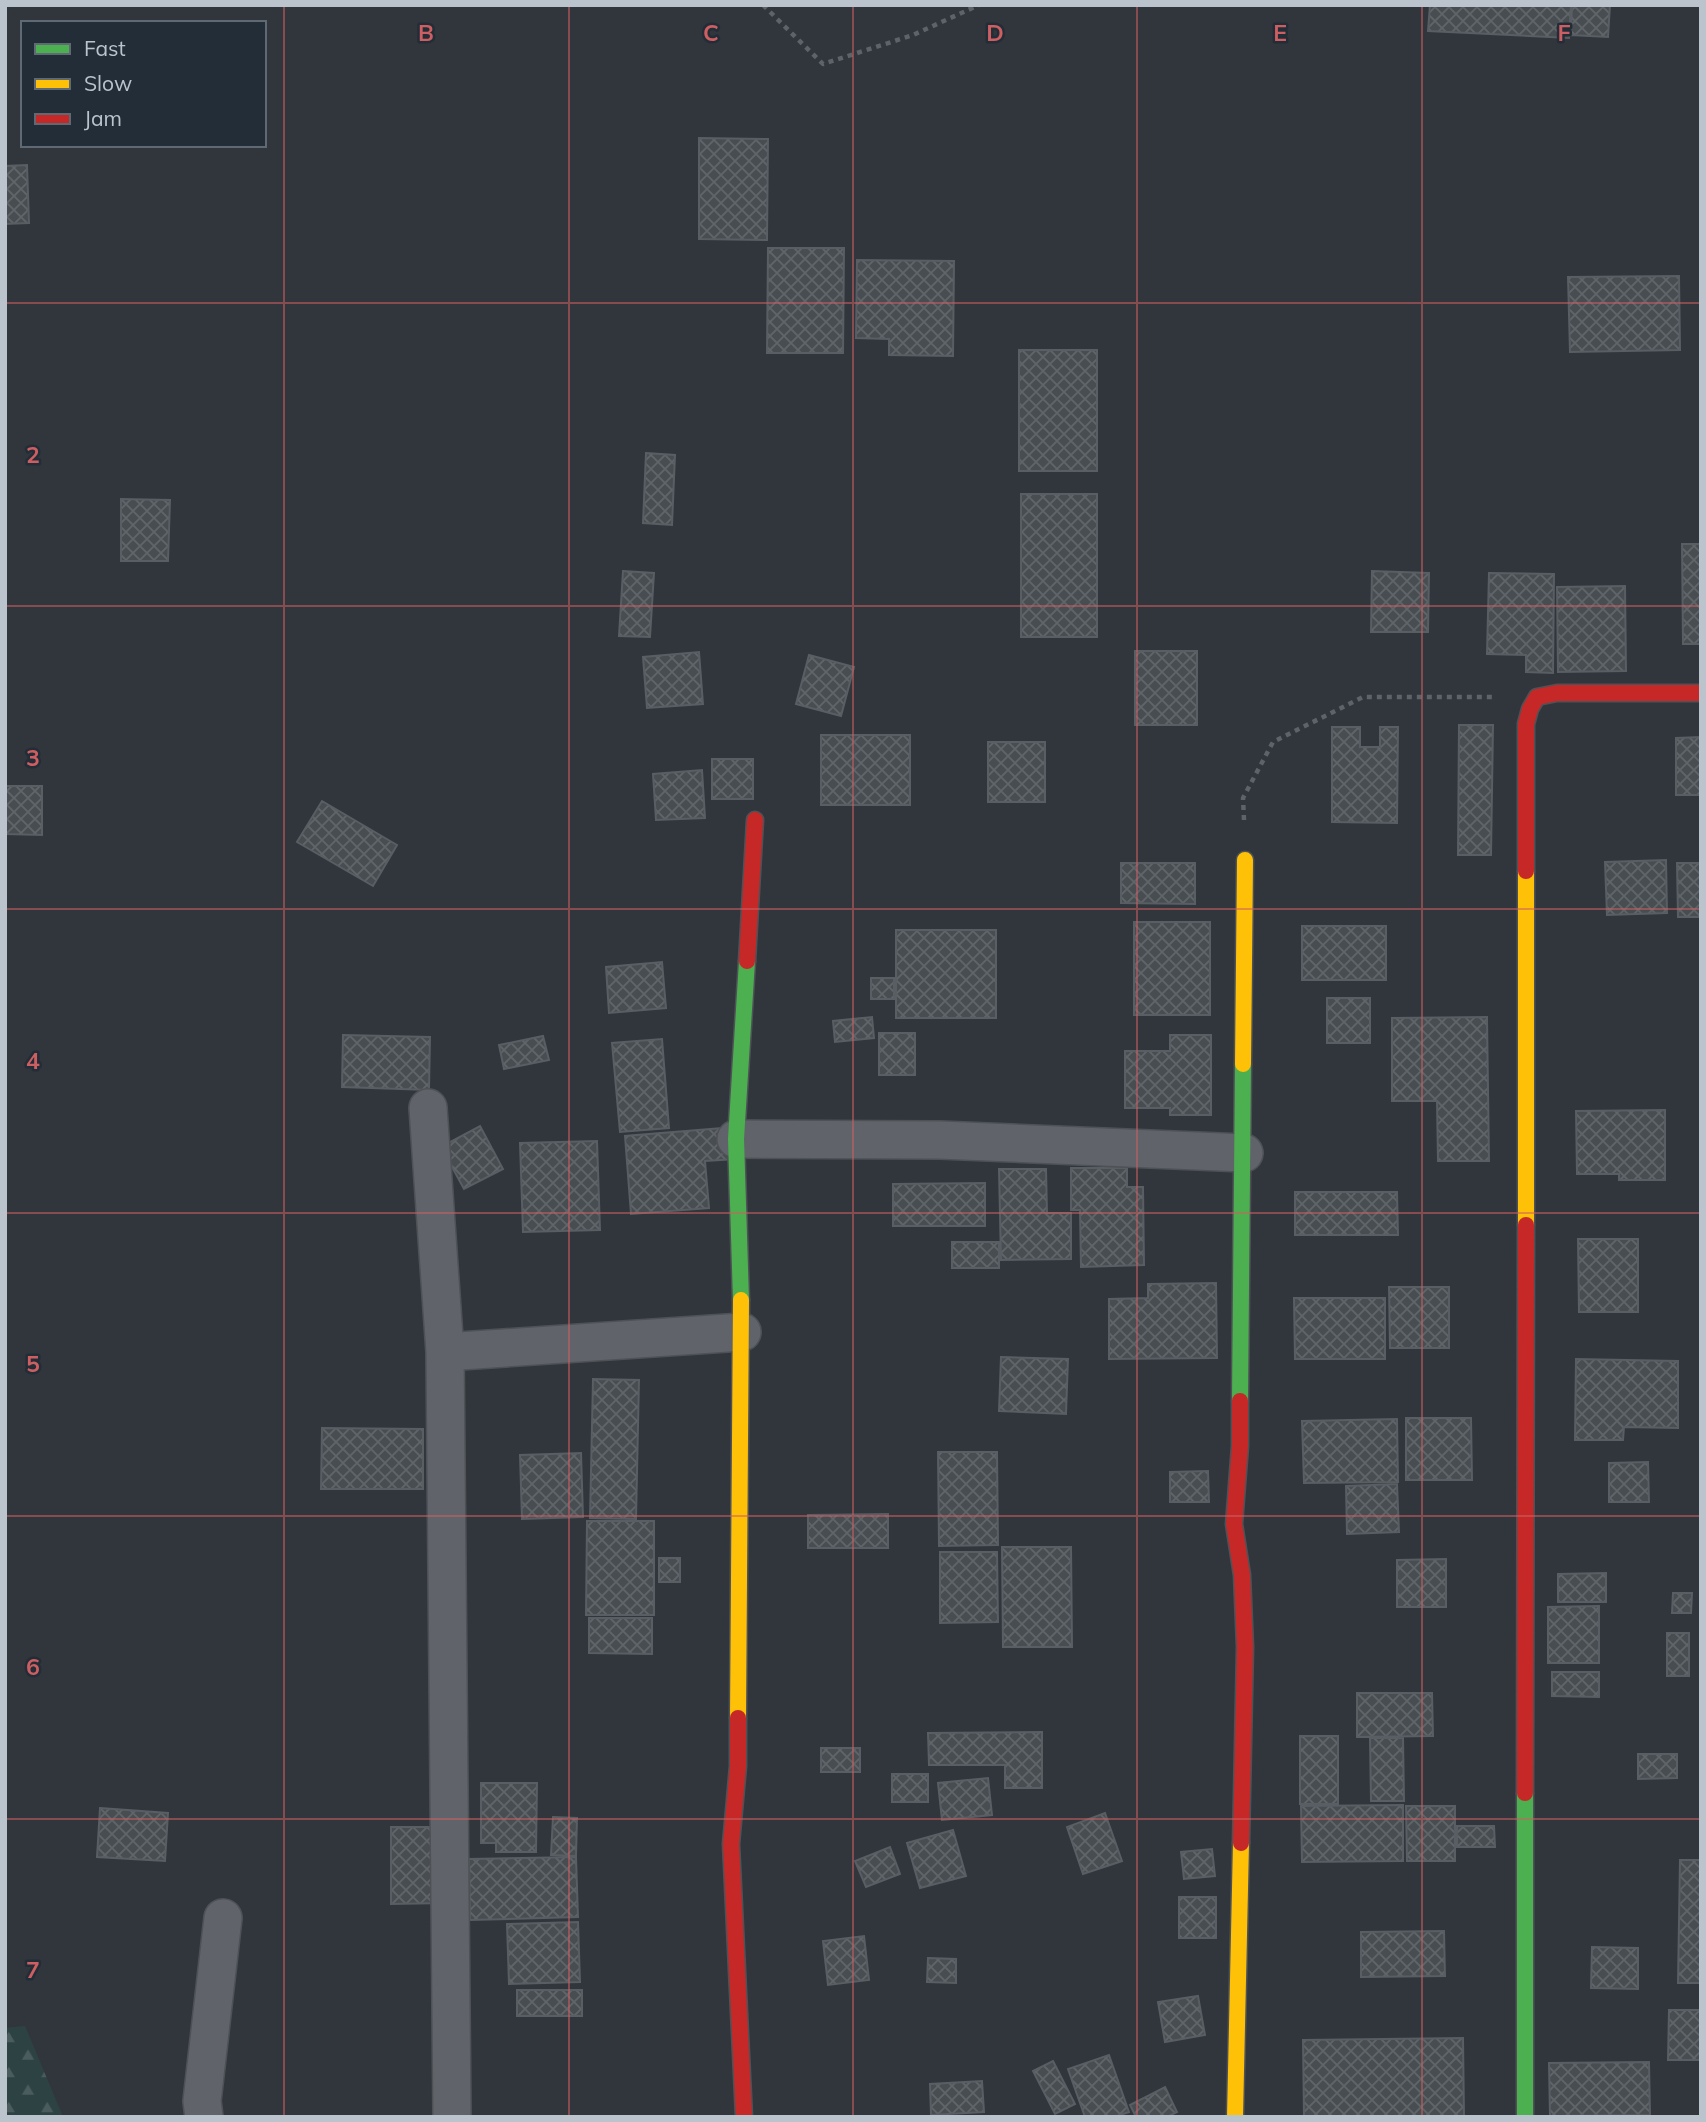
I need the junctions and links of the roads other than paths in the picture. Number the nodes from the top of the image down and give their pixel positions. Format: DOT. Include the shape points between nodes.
graph roads {
  1 [pos="1701,693"];
  2 [pos="755,820"];
  3 [pos="1245,860"];
  4 [pos="428,1108"];
  5 [pos="736,1139"];
  6 [pos="1244,1153"];
  7 [pos="742,1332"];
  8 [pos="445,1352"];
  9 [pos="223,1918"];
  10 [pos="204,2117"];
  11 [pos="452,2117"];
  12 [pos="744,2117"];
  13 [pos="1235,2117"];
  14 [pos="1525,2117"];
  1 -- 14 [label="street" via="1557,693 1537,697 1526,724"];
  2 -- 5 [label="street"];
  3 -- 6 [label="street"];
  4 -- 8 [label="street"];
  5 -- 6 [label="street" via="940,1140"];
  5 -- 7 [label="street"];
  6 -- 13 [label="street" via="1240,1446 1234,1524 1245,1647"];
  7 -- 8 [label="street"];
  7 -- 12 [label="street" via="738,1766 731,1844"];
  8 -- 11 [label="street"];
  9 -- 10 [label="street" via="202,2101"];
}
